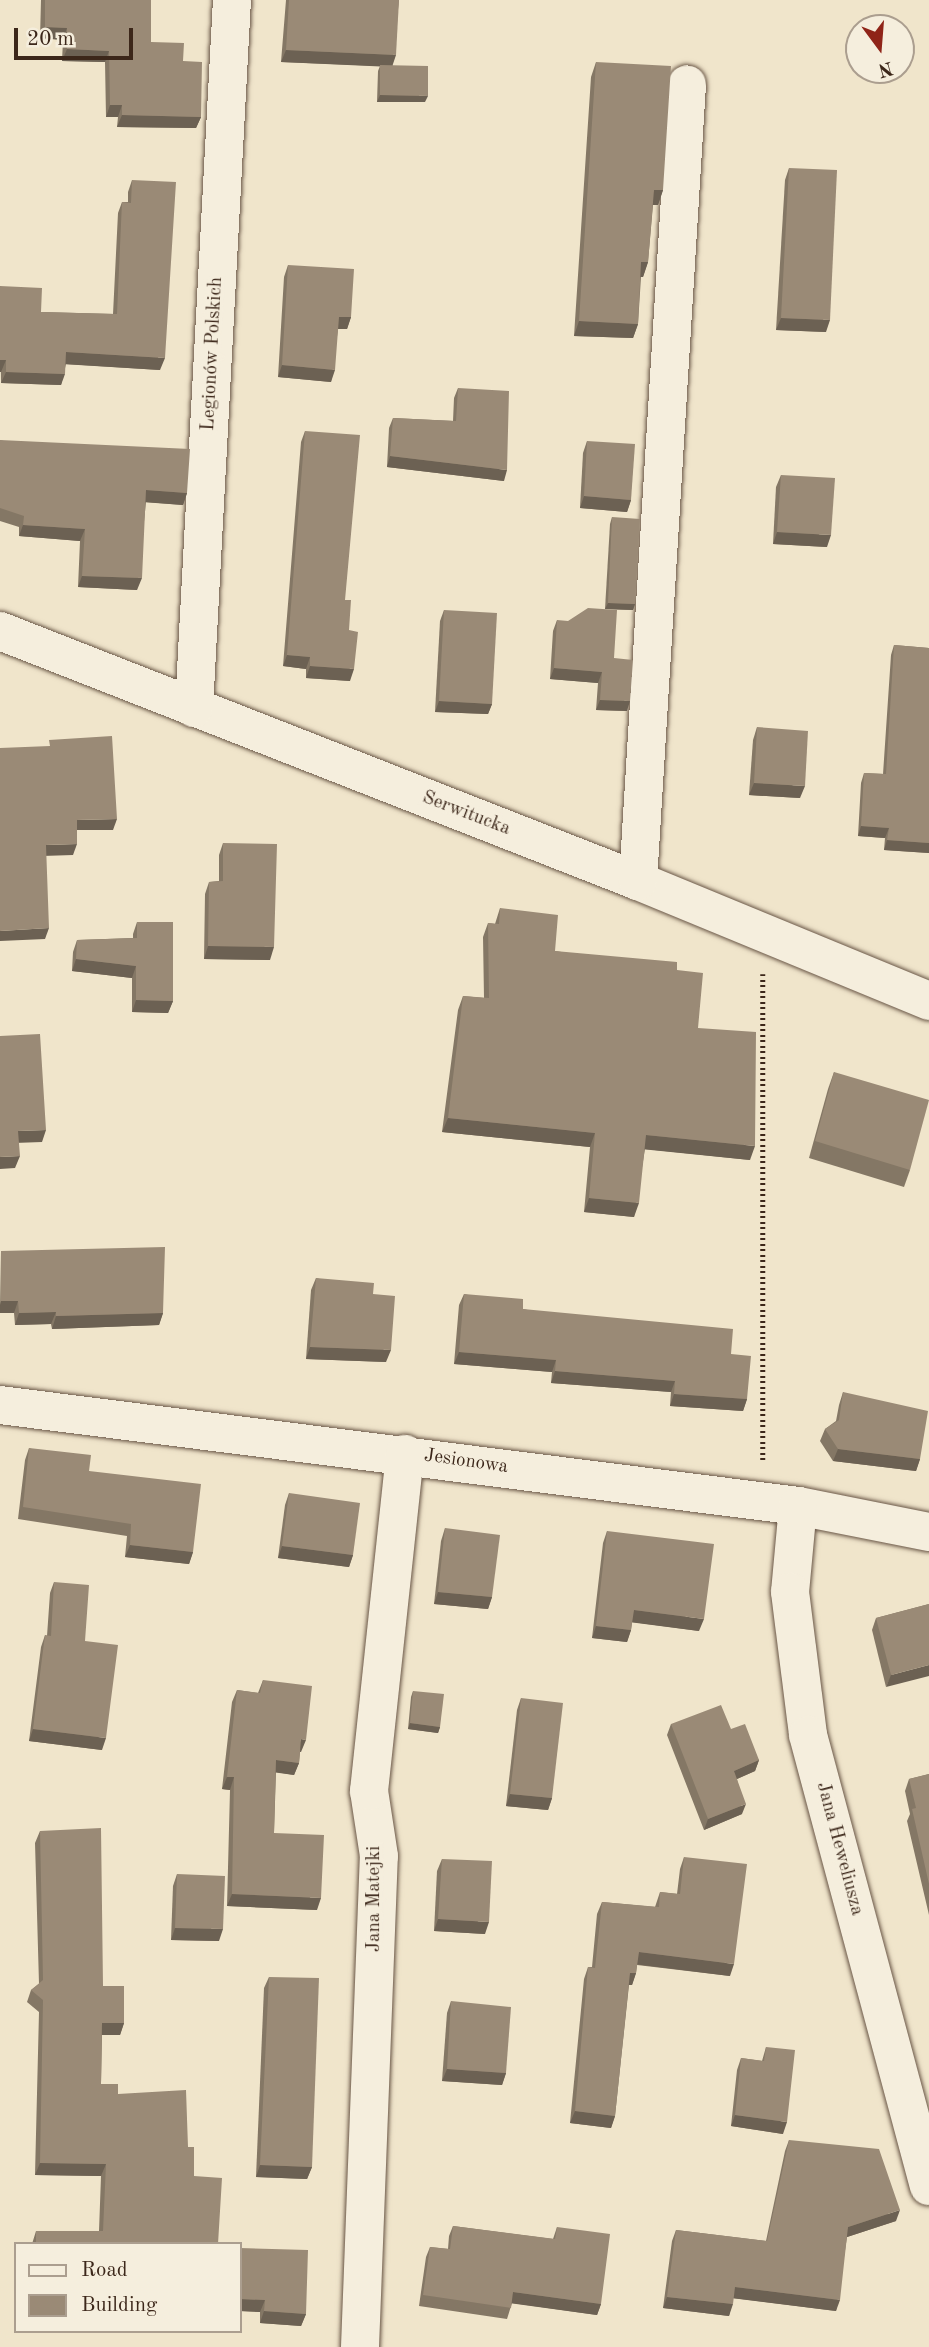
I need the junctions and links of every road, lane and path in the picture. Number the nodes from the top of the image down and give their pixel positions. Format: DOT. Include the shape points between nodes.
graph roads {
  1 [pos="232,0"];
  2 [pos="687,85"];
  3 [pos="0,631"];
  4 [pos="194,708"];
  5 [pos="638,881"];
  6 [pos="763,967"];
  7 [pos="929,1002"];
  8 [pos="0,1405"];
  9 [pos="405,1454"];
  10 [pos="781,1504"];
  11 [pos="929,1532"];
  12 [pos="929,2186"];
  13 [pos="360,2347"];
  1 -- 4 [label="street, Legionów Polskich"];
  2 -- 5 [label="street"];
  3 -- 4 [label="street, Serwitucka"];
  4 -- 5 [label="street, Serwitucka"];
  5 -- 7 [label="street, Serwitucka"];
  6 -- 10 [label="path"];
  8 -- 9 [label="street, Jesionowa"];
  9 -- 10 [label="street, Jesionowa"];
  9 -- 13 [label="street, Jana Matejki" via="369,1791 379,1856"];
  10 -- 11 [label="street, Jesionowa"];
  10 -- 12 [label="street, Jana Heweliusza" via="808,1735"];
}
